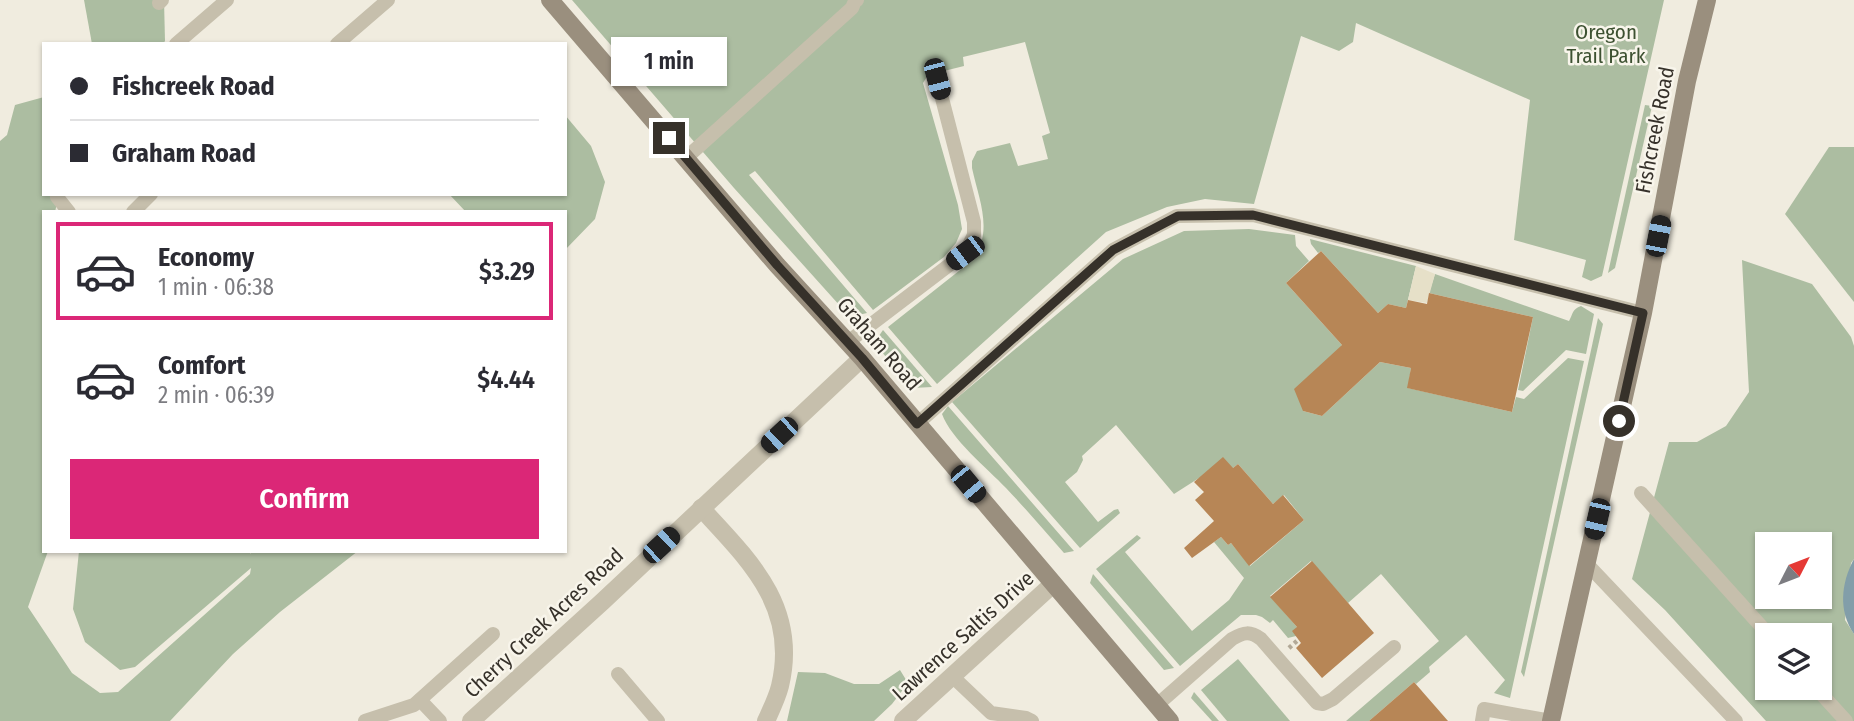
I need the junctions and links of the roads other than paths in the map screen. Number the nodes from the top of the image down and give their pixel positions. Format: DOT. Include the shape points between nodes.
graph roads {
  1 [pos="227,0"];
  2 [pos="388,0"];
  3 [pos="550,0"];
  4 [pos="855,0"];
  5 [pos="1707,0"];
  6 [pos="178,42"];
  7 [pos="339,42"];
  8 [pos="937,79"];
  9 [pos="686,158"];
  10 [pos="57,196"];
  11 [pos="149,196"];
  12 [pos="67,210"];
  13 [pos="135,210"];
  14 [pos="1643,313"];
  15 [pos="848,342"];
  16 [pos="862,358"];
  17 [pos="917,424"];
  18 [pos="1641,493"];
  19 [pos="701,508"];
  20 [pos="1587,564"];
  21 [pos="1054,584"];
  22 [pos="1758,623"];
  23 [pos="493,634"];
  24 [pos="1394,647"];
  25 [pos="618,674"];
  26 [pos="952,676"];
  27 [pos="419,700"];
  28 [pos="1827,700"];
  29 [pos="1157,705"];
  30 [pos="997,718"];
  31 [pos="365,721"];
  32 [pos="440,721"];
  33 [pos="471,721"];
  34 [pos="658,721"];
  35 [pos="766,721"];
  36 [pos="903,721"];
  37 [pos="1032,721"];
  38 [pos="1170,721"];
  39 [pos="1482,721"];
  40 [pos="1551,721"];
  41 [pos="1736,721"];
  42 [pos="1846,721"];
  1 -- 6 [label="lane"];
  2 -- 7 [label="lane"];
  3 -- 9 [label="main road, Graham Road"];
  4 -- 9 [label="lane" via="852,8"];
  5 -- 14 [label="main road, Fishcreek Road"];
  8 -- 15 [label="lane" via="972,210 974,235 965,253"];
  9 -- 15 [label="main road, Graham Road"];
  10 -- 12 [label="lane"];
  11 -- 13 [label="lane"];
  14 -- 17 [label="lane" via="1253,215 1178,216 1113,250"];
  14 -- 20 [label="main road, Fishcreek Road"];
  15 -- 16 [label="main road, Graham Road"];
  16 -- 17 [label="main road, Graham Road"];
  16 -- 19 [label="street, Cherry Creek Acres Road"];
  17 -- 21 [label="main road, Graham Road"];
  18 -- 22 [label="lane"];
  19 -- 33 [label="street, Cherry Creek Acres Road"];
  19 -- 35 [label="street" via="753,566 778,614 783,664"];
  20 -- 40 [label="main road, Fishcreek Road"];
  20 -- 41 [label="lane"];
  21 -- 26 [label="street, Lawrence Saltis Drive"];
  21 -- 29 [label="main road, Graham Road"];
  23 -- 27 [label="lane"];
  24 -- 29 [label="lane" via="1323,704 1308,695 1261,639 1251,632 1241,633"];
  25 -- 34 [label="lane"];
  26 -- 30 [label="lane"];
  26 -- 36 [label="street, Lawrence Saltis Drive"];
  27 -- 31 [label="lane"];
  27 -- 32 [label="lane"];
  28 -- 42 [label="lane"];
  29 -- 38 [label="main road, Graham Road"];
  30 -- 37 [label="lane"];
  39 -- 40 [label="lane" via="1484,709"];
}
